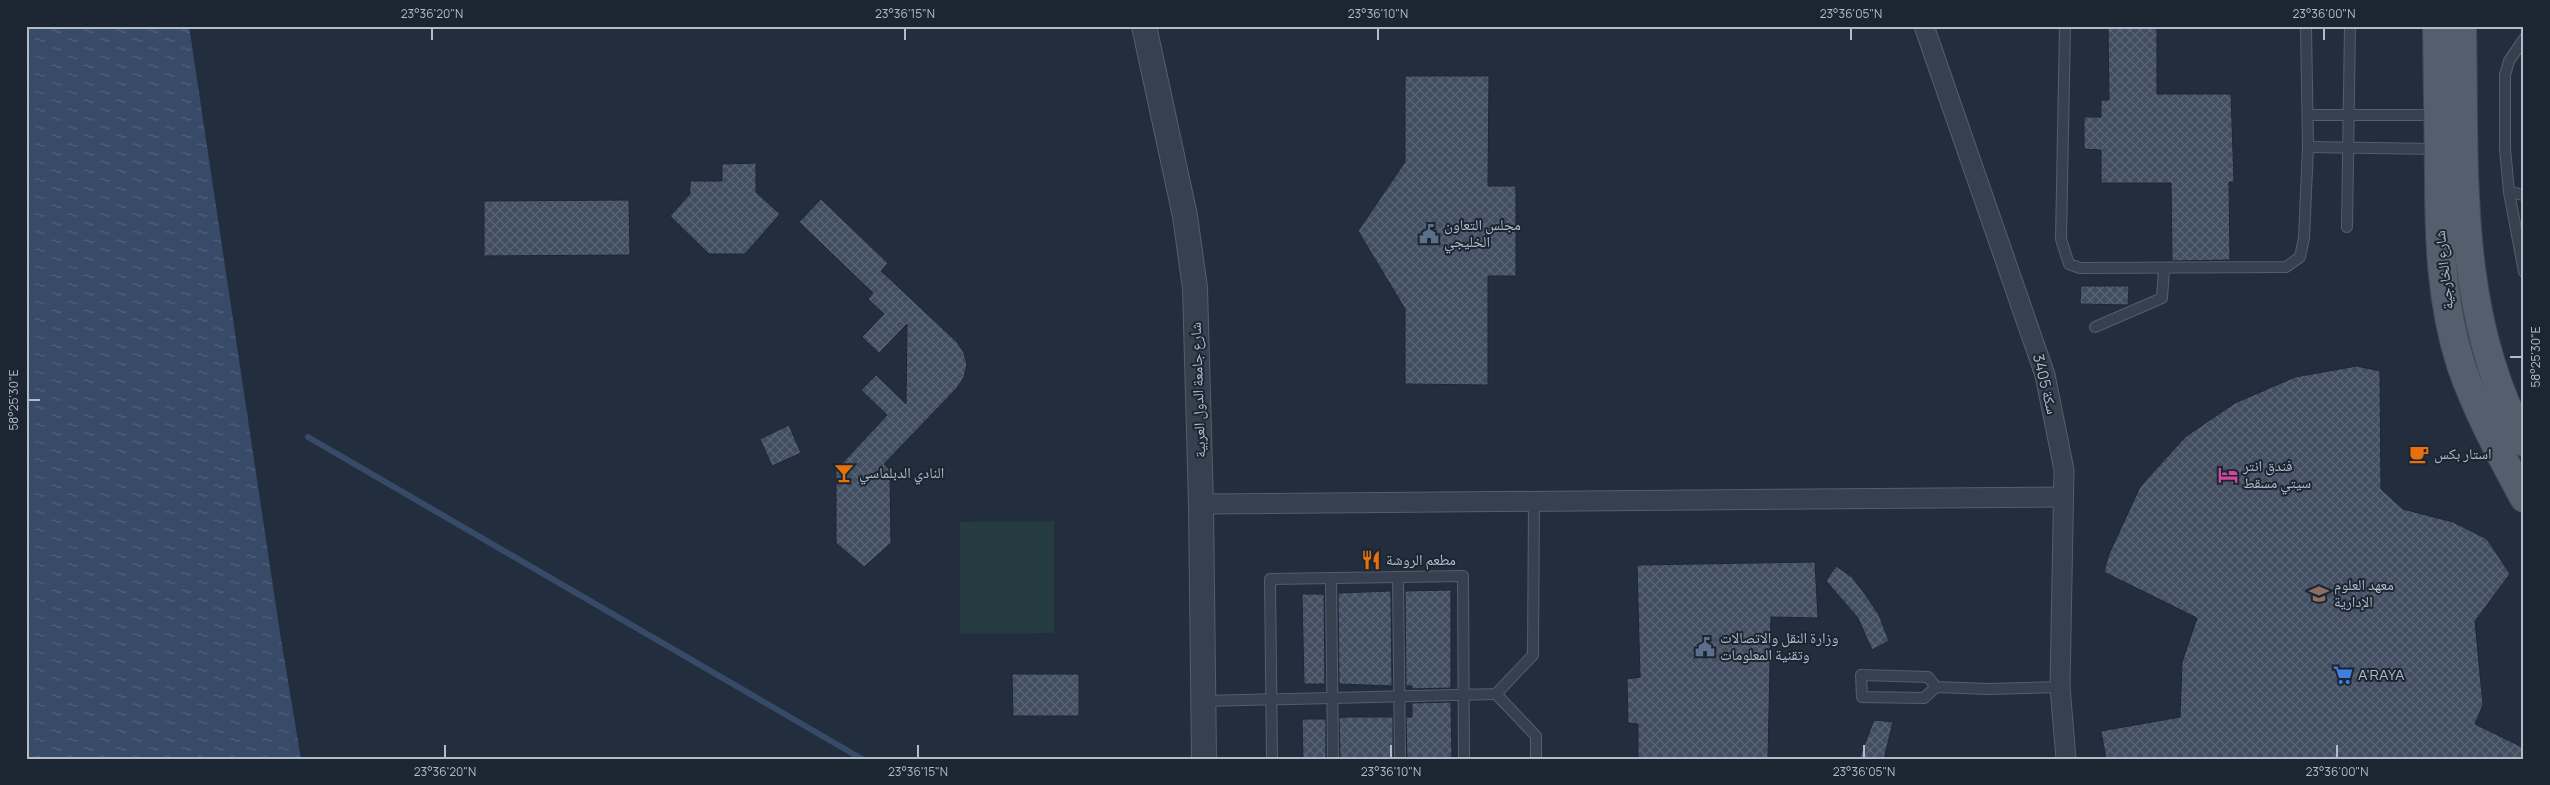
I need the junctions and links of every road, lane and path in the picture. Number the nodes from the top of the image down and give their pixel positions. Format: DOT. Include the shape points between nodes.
graph roads {
  1 [pos="1144,26"];
  2 [pos="1924,26"];
  3 [pos="2066,26"];
  4 [pos="2306,26"];
  5 [pos="2350,26"];
  6 [pos="2437,26"];
  7 [pos="2462,26"];
  8 [pos="2524,39"];
  9 [pos="2308,115"];
  10 [pos="2349,115"];
  11 [pos="2438,115"];
  12 [pos="2308,147"];
  13 [pos="2348,148"];
  14 [pos="2438,149"];
  15 [pos="2508,192"];
  16 [pos="2524,195"];
  17 [pos="2347,227"];
  18 [pos="2521,241"];
  19 [pos="2164,269"];
  20 [pos="2524,272"];
  21 [pos="2095,327"];
  22 [pos="2524,442"];
  23 [pos="2063,497"];
  24 [pos="2524,498"];
  25 [pos="1534,501"];
  26 [pos="1201,504"];
  27 [pos="1398,577"];
  28 [pos="1331,578"];
  29 [pos="2060,686"];
  30 [pos="1936,688"];
  31 [pos="1464,694"];
  32 [pos="1496,694"];
  33 [pos="1399,696"];
  34 [pos="1332,698"];
  35 [pos="1271,699"];
  36 [pos="1203,701"];
  37 [pos="2062,758"];
  38 [pos="1204,759"];
  39 [pos="1272,759"];
  40 [pos="1333,759"];
  41 [pos="1400,759"];
  42 [pos="1464,759"];
  43 [pos="1536,759"];
  1 -- 26 [label="street, شارع جامعة الدول العربية" via="1185,216 1195,288"];
  2 -- 23 [label="street, سكة 3405" via="2045,376 2064,470"];
  3 -- 19 [label="lane" via="2061,239 2064,252 2069,264 2080,268"];
  4 -- 9 [label="lane"];
  5 -- 10 [label="lane"];
  6 -- 11 [label="main road, شارع الخارجية"];
  7 -- 22 [label="main road, شارع الخارجية" via="2469,268 2488,357"];
  8 -- 15 [label="lane" via="2509,61 2505,75"];
  9 -- 10 [label="lane"];
  9 -- 12 [label="lane"];
  10 -- 11 [label="lane"];
  10 -- 13 [label="lane"];
  11 -- 14 [label="main road, شارع الخارجية"];
  12 -- 13 [label="lane"];
  12 -- 19 [label="lane" via="2304,238 2300,257 2286,267"];
  13 -- 14 [label="lane"];
  13 -- 17 [label="lane"];
  14 -- 24 [label="main road, شارع الخارجية" via="2442,270 2449,317 2461,364 2478,409"];
  15 -- 16 [label="lane"];
  15 -- 18 [label="lane"];
  18 -- 20 [label="lane"];
  19 -- 21 [label="lane" via="2162,298"];
  23 -- 25 [label="street"];
  23 -- 29 [label="street, سكة 3405"];
  25 -- 26 [label="street"];
  25 -- 32 [label="lane" via="1533,655"];
  26 -- 36 [label="street, شارع جامعة الدول العربية"];
  27 -- 28 [label="lane"];
  27 -- 31 [label="lane" via="1463,576"];
  27 -- 33 [label="lane"];
  28 -- 34 [label="lane"];
  28 -- 35 [label="lane" via="1270,579"];
  29 -- 30 [label="lane"];
  29 -- 37 [label="street, سكة 3405"];
  30 -- 30 [label="lane" via="1928,677 1861,675 1862,697 1924,698"];
  31 -- 32 [label="lane"];
  31 -- 33 [label="lane"];
  31 -- 42 [label="lane"];
  32 -- 43 [label="lane" via="1536,736"];
  33 -- 34 [label="lane"];
  33 -- 41 [label="lane"];
  34 -- 35 [label="lane"];
  34 -- 40 [label="lane"];
  35 -- 36 [label="lane"];
  35 -- 39 [label="lane"];
  36 -- 38 [label="street, شارع جامعة الدول العربية"];
}
